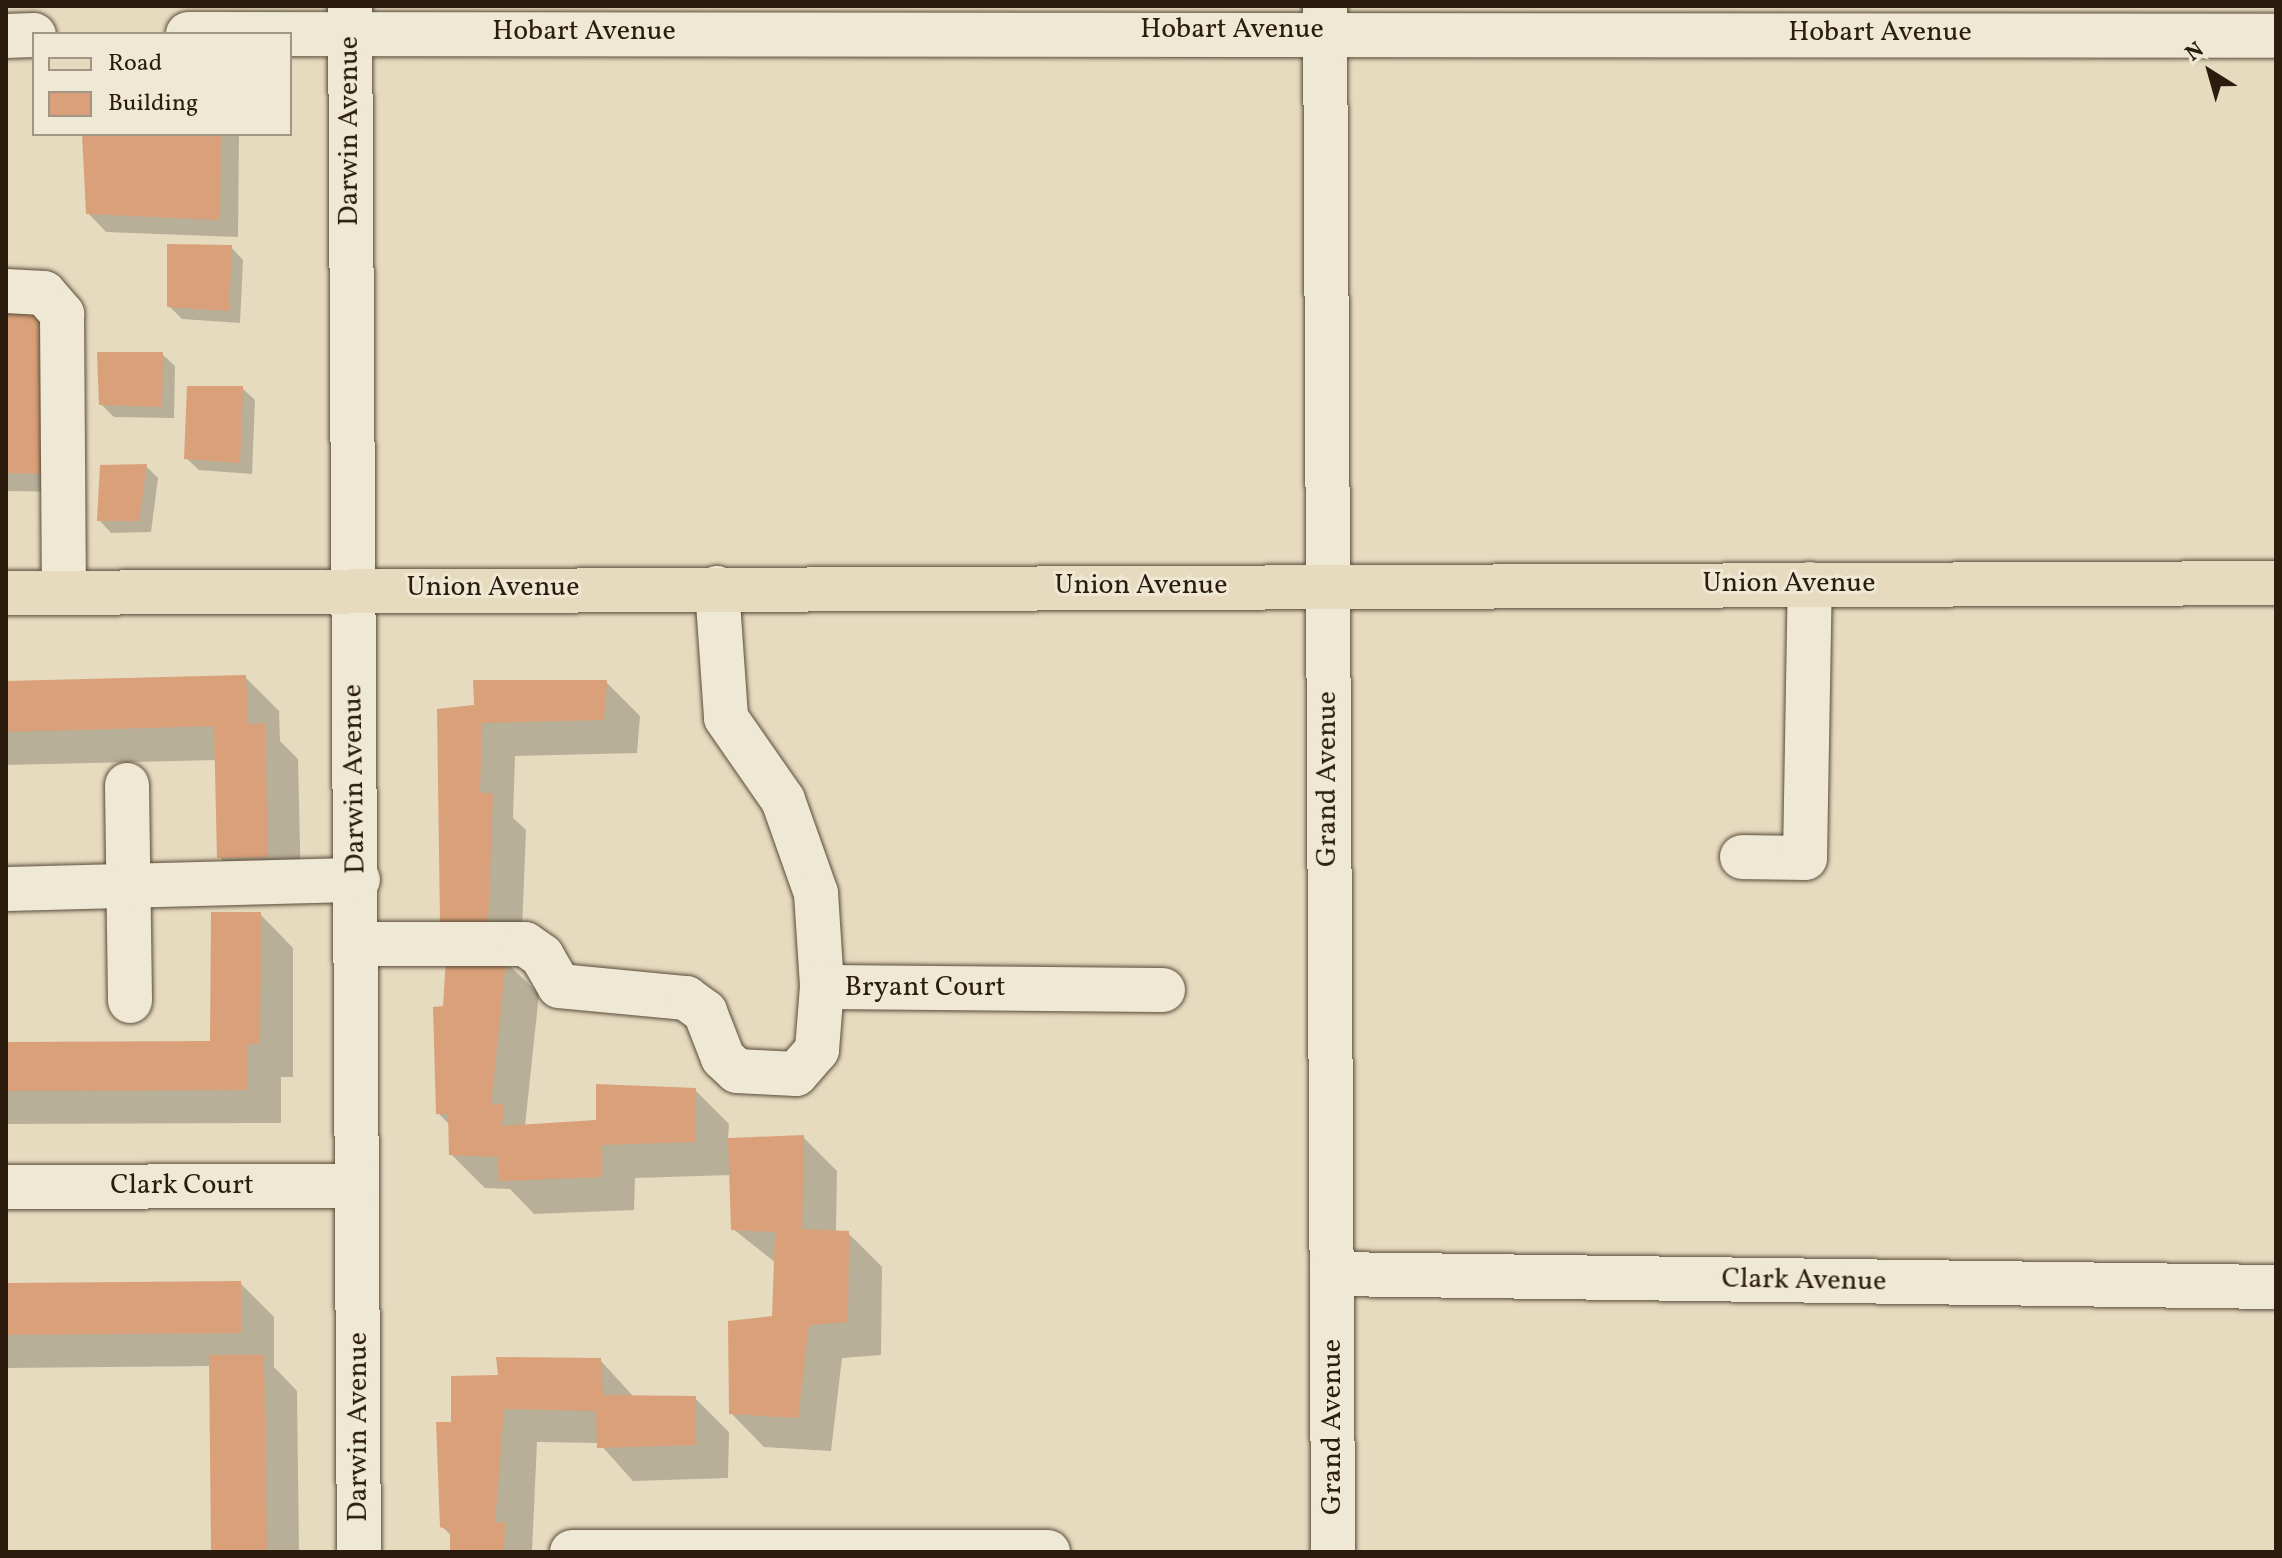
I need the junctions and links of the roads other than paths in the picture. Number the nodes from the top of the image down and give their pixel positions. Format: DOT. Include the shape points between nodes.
graph roads {
  1 [pos="1325,18"];
  2 [pos="350,19"];
  3 [pos="210,32"];
  4 [pos="32,35"];
  5 [pos="6,36"];
  6 [pos="2276,36"];
  7 [pos="6,291"];
  8 [pos="2276,583"];
  9 [pos="1810,584"];
  10 [pos="1327,585"];
  11 [pos="350,588"];
  12 [pos="717,588"];
  13 [pos="6,593"];
  14 [pos="64,593"];
  15 [pos="127,785"];
  16 [pos="1742,857"];
  17 [pos="358,880"];
  18 [pos="129,886"];
  19 [pos="6,889"];
  20 [pos="358,944"];
  21 [pos="822,987"];
  22 [pos="1163,990"];
  23 [pos="130,1001"];
  24 [pos="357,1186"];
  25 [pos="6,1187"];
  26 [pos="1332,1274"];
  27 [pos="2276,1287"];
  28 [pos="359,1552"];
  29 [pos="572,1552"];
  30 [pos="1048,1552"];
  31 [pos="1333,1552"];
  1 -- 2 [label="street, Hobart Avenue"];
  1 -- 6 [label="street, Hobart Avenue"];
  1 -- 10 [label="street, Grand Avenue"];
  2 -- 3 [label="street, Hobart Avenue"];
  2 -- 11 [label="street, Darwin Avenue"];
  4 -- 5 [label="street"];
  7 -- 14 [label="street" via="44,293 62,314"];
  8 -- 9 [label="main road, Union Avenue"];
  9 -- 10 [label="main road, Union Avenue"];
  9 -- 16 [label="street" via="1805,858"];
  10 -- 12 [label="main road, Union Avenue"];
  10 -- 26 [label="street, Grand Avenue"];
  11 -- 12 [label="main road, Union Avenue"];
  11 -- 14 [label="main road, Union Avenue"];
  11 -- 17 [label="street, Darwin Avenue"];
  12 -- 21 [label="street, Bryant Court" via="726,718 783,800 816,893"];
  13 -- 14 [label="main road, Union Avenue"];
  15 -- 18 [label="street"];
  17 -- 18 [label="street"];
  17 -- 20 [label="street, Darwin Avenue"];
  18 -- 19 [label="street"];
  18 -- 23 [label="street"];
  20 -- 21 [label="street" via="525,944 542,956 559,986 686,998 705,1012 723,1058 737,1071 796,1074 817,1050"];
  20 -- 24 [label="street, Darwin Avenue"];
  21 -- 22 [label="street, Bryant Court"];
  24 -- 25 [label="street, Clark Court"];
  24 -- 28 [label="street, Darwin Avenue"];
  26 -- 27 [label="street, Clark Avenue"];
  26 -- 31 [label="street, Grand Avenue"];
  29 -- 30 [label="street"];
}
